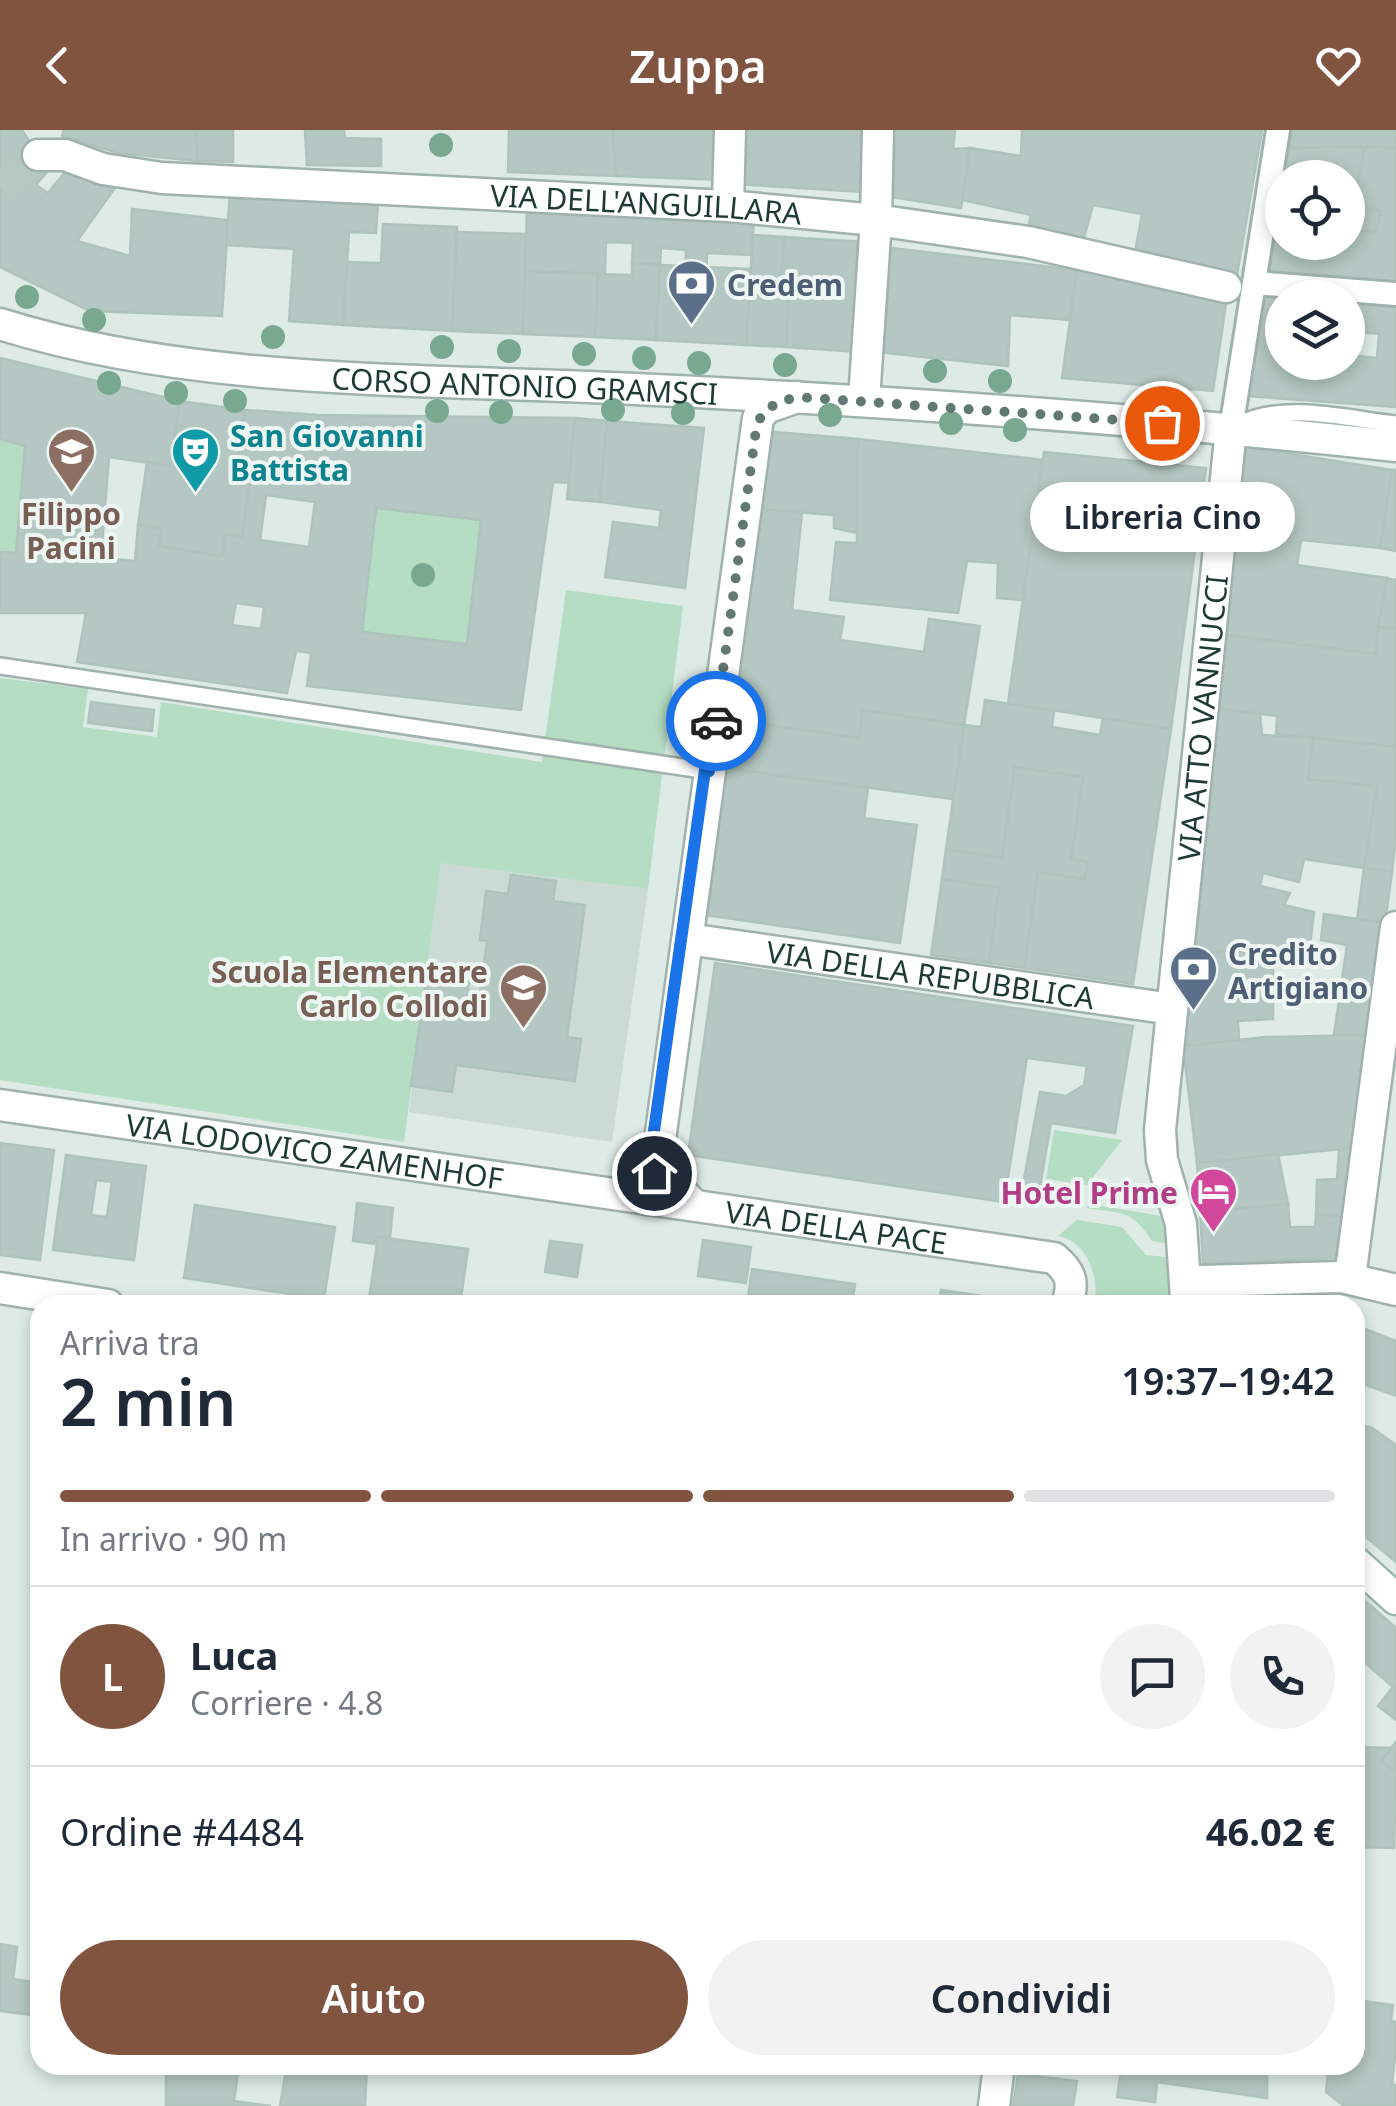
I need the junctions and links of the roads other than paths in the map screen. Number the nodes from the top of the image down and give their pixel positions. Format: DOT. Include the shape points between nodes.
graph roads {
  1 [pos="730,130"];
  2 [pos="878,130"];
  3 [pos="1278,130"];
  4 [pos="38,155"];
  5 [pos="728,206"];
  6 [pos="876,220"];
  7 [pos="1244,287"];
  8 [pos="1396,294"];
  9 [pos="0,327"];
  10 [pos="864,400"];
  11 [pos="754,409"];
  12 [pos="1396,424"];
  13 [pos="1231,429"];
  14 [pos="1396,446"];
  15 [pos="0,666"];
  16 [pos="707,770"];
  17 [pos="1396,926"];
  18 [pos="688,938"];
  19 [pos="1172,1009"];
  20 [pos="0,1105"];
  21 [pos="629,1197"];
  22 [pos="687,1204"];
  23 [pos="1350,1278"];
  24 [pos="0,1288"];
  25 [pos="1396,1290"];
  26 [pos="44,1295"];
  27 [pos="1069,1295"];
  28 [pos="1185,1295"];
  29 [pos="1188,1295"];
  30 [pos="1365,1571"];
  31 [pos="1396,1598"];
  32 [pos="998,2075"];
  33 [pos="994,2106"];
  1 -- 5 [label="street"];
  2 -- 6 [label="street"];
  3 -- 7 [label="street"];
  4 -- 5 [label="street, VIA DELL'ANGUILLARA" via="162,178"];
  5 -- 6 [label="street, VIA DELL'ANGUILLARA"];
  6 -- 7 [label="street, VIA DELL'ANGUILLARA" via="1028,242"];
  6 -- 10 [label="street"];
  7 -- 8 [label="street"];
  7 -- 13 [label="street"];
  9 -- 11 [label="street, CORSO ANTONIO GRAMSCI" via="134,357"];
  10 -- 11 [label="street, CORSO ANTONIO GRAMSCI" via="797,397"];
  10 -- 13 [label="street, CORSO ANTONIO GRAMSCI"];
  11 -- 16 [label="street"];
  12 -- 13 [label="lane" via="1292,414 1254,418"];
  13 -- 14 [label="street, CORSO ANTONIO GRAMSCI"];
  13 -- 19 [label="street, VIA ATTO VANNUCCI"];
  15 -- 16 [label="lane"];
  16 -- 18 [label="street"];
  16 -- 22 [label="lane" via="652,1145 654,1173"];
  17 -- 23 [label="street"];
  18 -- 19 [label="street, VIA DELLA REPUBBLICA"];
  18 -- 22 [label="street" via="658,1147 659,1163"];
  19 -- 28 [label="street, VIA ATTO VANNUCCI" via="1160,1130 1180,1224"];
  20 -- 21 [label="street, VIA LODOVICO ZAMENHOF"];
  21 -- 22 [label="street, VIA DELLA PACE"];
  22 -- 27 [label="street, VIA DELLA PACE" via="1054,1258 1070,1275"];
  23 -- 25 [label="street"];
  23 -- 29 [label="street" via="1202,1281"];
  24 -- 26 [label="street"];
  30 -- 31 [label="street"];
  32 -- 33 [label="street"];
}
